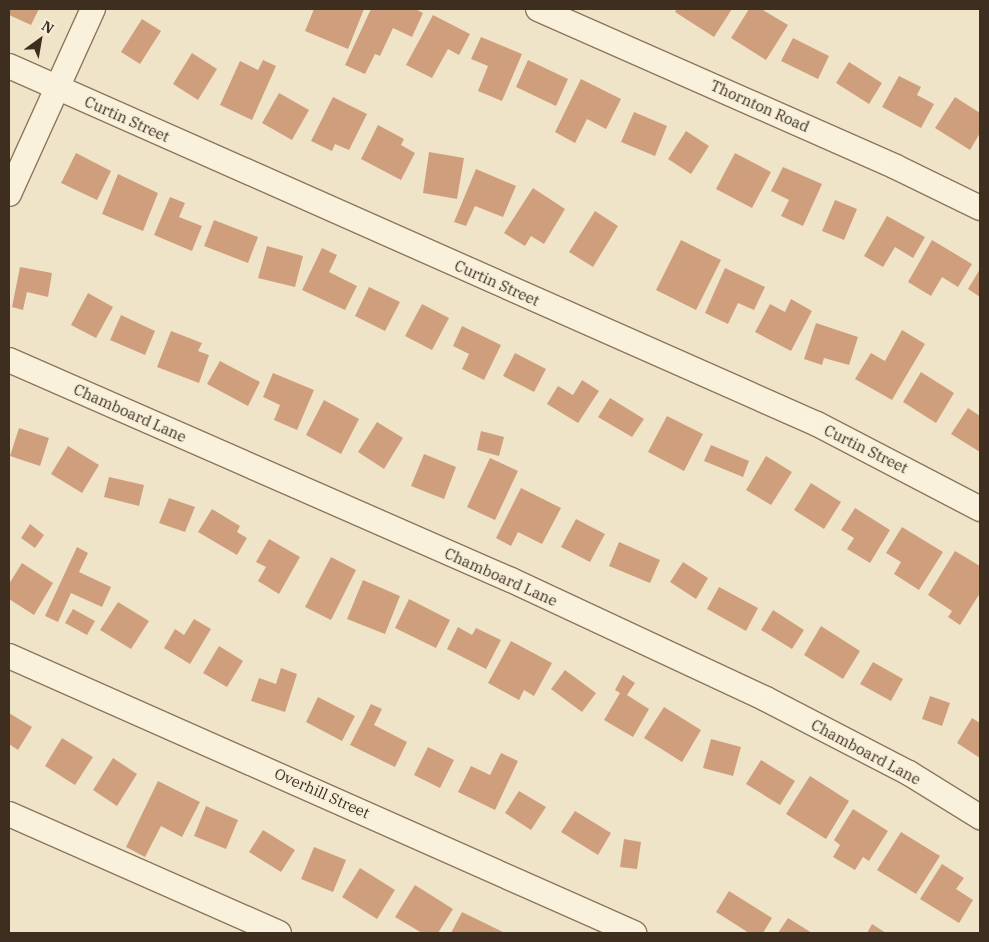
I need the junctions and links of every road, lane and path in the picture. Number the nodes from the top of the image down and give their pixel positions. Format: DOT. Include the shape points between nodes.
graph roads {
  1 [pos="93,9"];
  2 [pos="538,9"];
  3 [pos="9,66"];
  4 [pos="57,88"];
  5 [pos="9,194"];
  6 [pos="980,208"];
  7 [pos="9,360"];
  8 [pos="980,509"];
  9 [pos="9,656"];
  10 [pos="9,814"];
  11 [pos="980,817"];
  12 [pos="247,928"];
  13 [pos="279,933"];
  14 [pos="634,933"];
  1 -- 4 [label="street"];
  2 -- 6 [label="street, Thornton Road" via="896,167"];
  3 -- 4 [label="street, Curtin Street"];
  4 -- 5 [label="street"];
  4 -- 8 [label="street, Curtin Street" via="817,424"];
  7 -- 11 [label="street, Chamboard Lane" via="511,580 766,699 908,773"];
  9 -- 14 [label="street, Overhill Street"];
  10 -- 12 [label="street"];
  12 -- 13 [label="street"];
}
